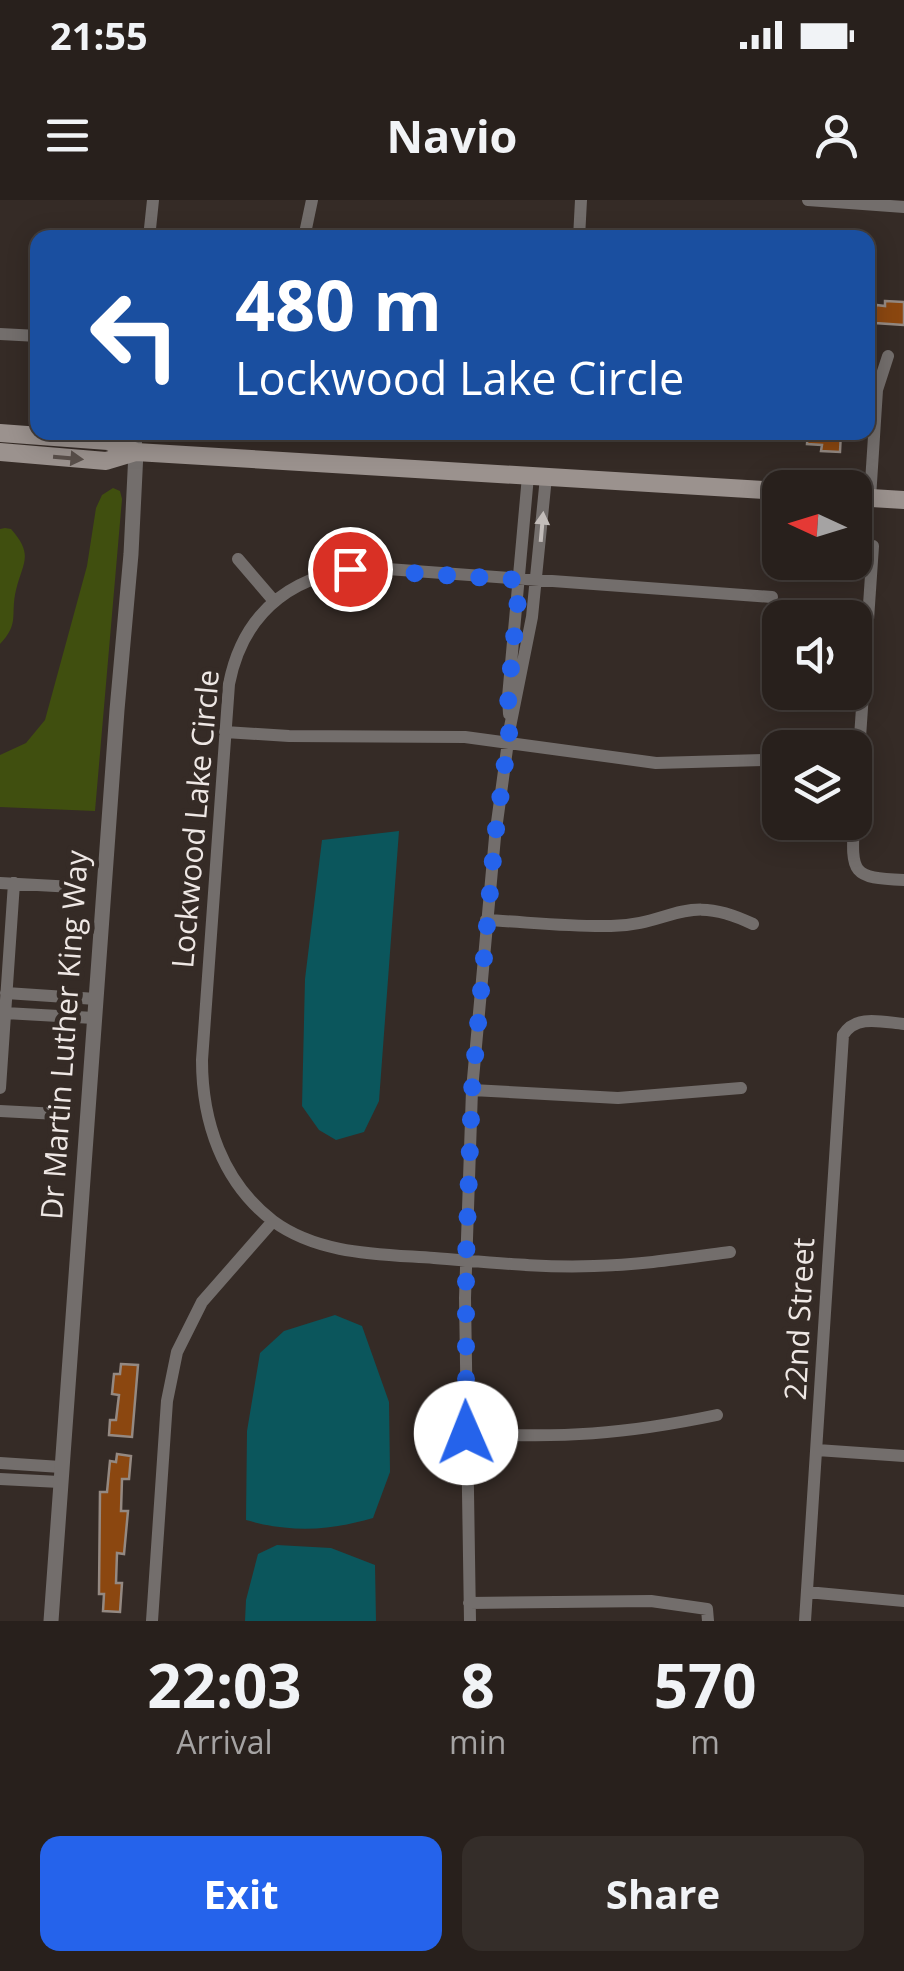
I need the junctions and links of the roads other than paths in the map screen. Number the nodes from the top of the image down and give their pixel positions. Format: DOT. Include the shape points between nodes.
graph roads {
  1 [pos="153,200"];
  2 [pos="312,200"];
  3 [pos="582,200"];
  4 [pos="808,200"];
  5 [pos="824,201"];
  6 [pos="904,207"];
  7 [pos="150,230"];
  8 [pos="306,230"];
  9 [pos="580,230"];
  10 [pos="0,334"];
  11 [pos="30,336"];
  12 [pos="888,356"];
  13 [pos="875,398"];
  14 [pos="0,433"];
  15 [pos="30,435"];
  16 [pos="94,440"];
  17 [pos="136,440"];
  18 [pos="870,440"];
  19 [pos="0,452"];
  20 [pos="136,452"];
  21 [pos="866,470"];
  22 [pos="537,477"];
  23 [pos="762,490"];
  24 [pos="872,498"];
  25 [pos="904,500"];
  26 [pos="873,546"];
  27 [pos="238,559"];
  28 [pos="520,580"];
  29 [pos="537,582"];
  30 [pos="772,597"];
  31 [pos="274,601"];
  32 [pos="510,726"];
  33 [pos="861,730"];
  34 [pos="225,732"];
  35 [pos="508,742"];
  36 [pos="762,760"];
  37 [pos="854,840"];
  38 [pos="904,880"];
  39 [pos="7,883"];
  40 [pos="74,887"];
  41 [pos="486,920"];
  42 [pos="753,924"];
  43 [pos="6,993"];
  44 [pos="96,999"];
  45 [pos="5,1012"];
  46 [pos="94,1018"];
  47 [pos="904,1024"];
  48 [pos="0,1088"];
  49 [pos="740,1088"];
  50 [pos="472,1090"];
  51 [pos="0,1111"];
  52 [pos="58,1114"];
  53 [pos="272,1221"];
  54 [pos="730,1252"];
  55 [pos="466,1260"];
  56 [pos="717,1415"];
  57 [pos="466,1433"];
  58 [pos="817,1450"];
  59 [pos="904,1456"];
  60 [pos="0,1464"];
  61 [pos="61,1474"];
  62 [pos="0,1478"];
  63 [pos="807,1592"];
  64 [pos="904,1601"];
  65 [pos="470,1603"];
  66 [pos="708,1615"];
  67 [pos="51,1621"];
  68 [pos="152,1621"];
  69 [pos="470,1621"];
  70 [pos="805,1621"];
  1 -- 7 [label="street"];
  2 -- 8 [label="street"];
  3 -- 9 [label="street"];
  4 -- 5 [label="street"];
  5 -- 6 [label="street"];
  10 -- 11 [label="street"];
  12 -- 13 [label="street"];
  14 -- 15 [label="main road"];
  16 -- 20 [label="main road"];
  17 -- 20 [label="street"];
  18 -- 21 [label="street"];
  19 -- 20 [label="main road, one-way" via="106,461"];
  20 -- 22 [label="main road"];
  20 -- 44 [label="street, Dr Martin Luther King Way"];
  22 -- 23 [label="main road"];
  22 -- 28 [label="street"];
  29 -- 22 [label="street, one-way"];
  24 -- 25 [label="main road"];
  26 -- 33 [label="street"];
  27 -- 31 [label="street"];
  28 -- 29 [label="street, Lockwood Lake Circle"];
  28 -- 31 [label="street, Lockwood Lake Circle" via="350,569 305,581"];
  28 -- 32 [label="street"];
  29 -- 30 [label="street, Lockwood Lake Circle"];
  29 -- 32 [label="street"];
  31 -- 34 [label="street, Lockwood Lake Circle" via="236,656"];
  32 -- 35 [label="street"];
  34 -- 35 [label="street"];
  34 -- 53 [label="street, Lockwood Lake Circle" via="202,1089 209,1126 232,1174"];
  35 -- 36 [label="street" via="656,763"];
  35 -- 41 [label="street"];
  37 -- 38 [label="street" via="859,873"];
  39 -- 40 [label="street"];
  39 -- 43 [label="street"];
  41 -- 42 [label="street" via="610,926 693,909 731,913"];
  41 -- 50 [label="street"];
  43 -- 44 [label="street"];
  43 -- 45 [label="street"];
  44 -- 46 [label="street, Dr Martin Luther King Way"];
  45 -- 46 [label="street"];
  45 -- 48 [label="street"];
  46 -- 61 [label="street, Dr Martin Luther King Way"];
  47 -- 58 [label="street, 22nd Street" via="860,1021 843,1035"];
  49 -- 50 [label="street" via="618,1098"];
  50 -- 55 [label="street"];
  51 -- 52 [label="street"];
  53 -- 55 [label="street" via="335,1248"];
  53 -- 68 [label="street" via="202,1302 176,1352"];
  54 -- 55 [label="street" via="595,1266"];
  55 -- 57 [label="street"];
  56 -- 57 [label="street" via="594,1436"];
  57 -- 65 [label="street"];
  58 -- 59 [label="street"];
  58 -- 63 [label="street, 22nd Street"];
  60 -- 61 [label="street"];
  61 -- 62 [label="street"];
  61 -- 67 [label="street, Dr Martin Luther King Way"];
  63 -- 64 [label="street"];
  63 -- 70 [label="street, 22nd Street"];
  65 -- 66 [label="street" via="651,1601"];
  65 -- 69 [label="street"];
}
